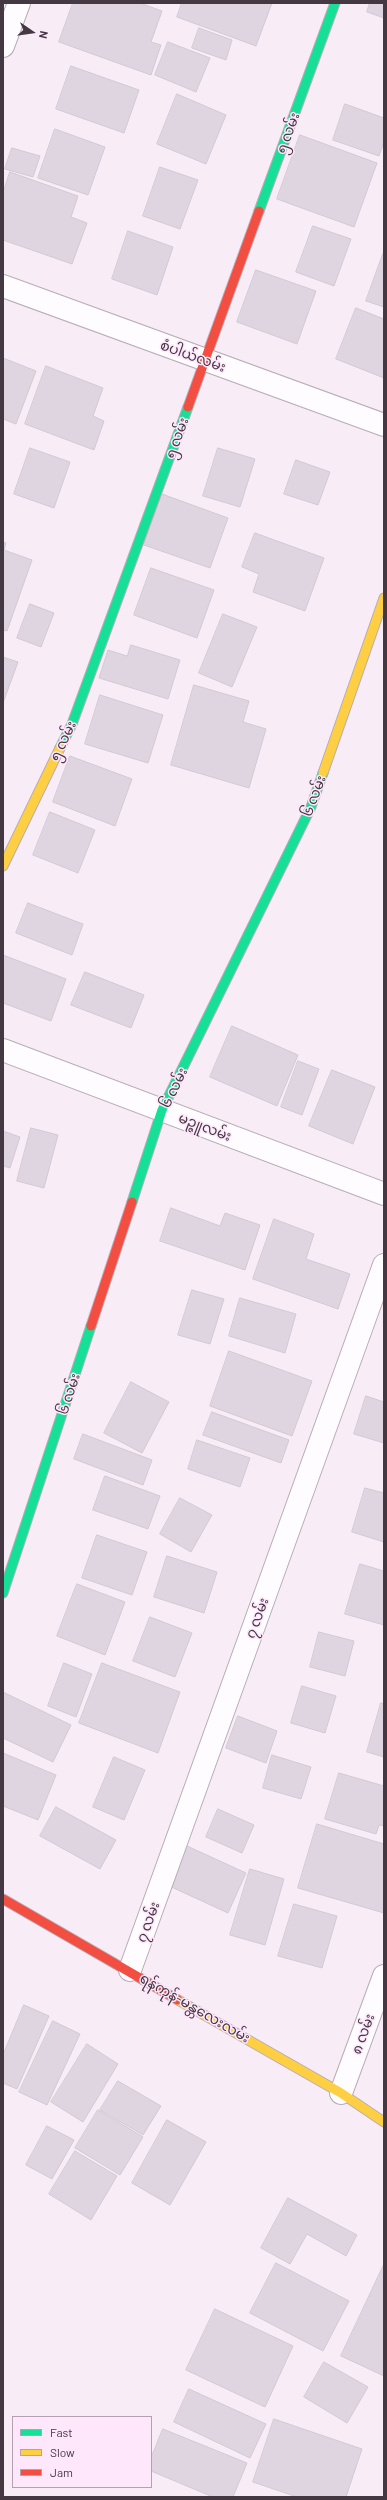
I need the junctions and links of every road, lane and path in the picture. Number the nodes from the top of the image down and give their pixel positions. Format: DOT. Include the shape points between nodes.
graph roads {
  1 [pos="19,3"];
  2 [pos="335,3"];
  3 [pos="3,46"];
  4 [pos="3,286"];
  5 [pos="205,360"];
  6 [pos="384,425"];
  7 [pos="384,598"];
  8 [pos="3,866"];
  9 [pos="3,1050"];
  10 [pos="162,1110"];
  11 [pos="384,1194"];
  12 [pos="384,1265"];
  13 [pos="3,1593"];
  14 [pos="3,1899"];
  15 [pos="130,1970"];
  16 [pos="384,1976"];
  17 [pos="341,2093"];
  18 [pos="384,2122"];
  1 -- 3 [label="street"];
  2 -- 5 [label="street, ၅ လမ်း"];
  4 -- 5 [label="street, စံပါယ်လမ်း"];
  5 -- 6 [label="street, စံပါယ်လမ်း"];
  5 -- 8 [label="street, ၅ လမ်း" via="72,724"];
  7 -- 10 [label="street, ၆ လမ်း" via="311,807"];
  9 -- 10 [label="street, မဉ္ဇူလမ်း"];
  10 -- 11 [label="street, မဉ္ဇူလမ်း"];
  10 -- 13 [label="street, ၆ လမ်း"];
  12 -- 15 [label="street, ၇ လမ်း"];
  14 -- 15 [label="street, ရန်ကုန်-မန္တလေးလမ်း"];
  15 -- 17 [label="street, ရန်ကုန်-မန္တလေးလမ်း"];
  16 -- 17 [label="street, ၈ လမ်း"];
  17 -- 18 [label="street, ရန်ကုန်-မန္တလေးလမ်း"];
}
